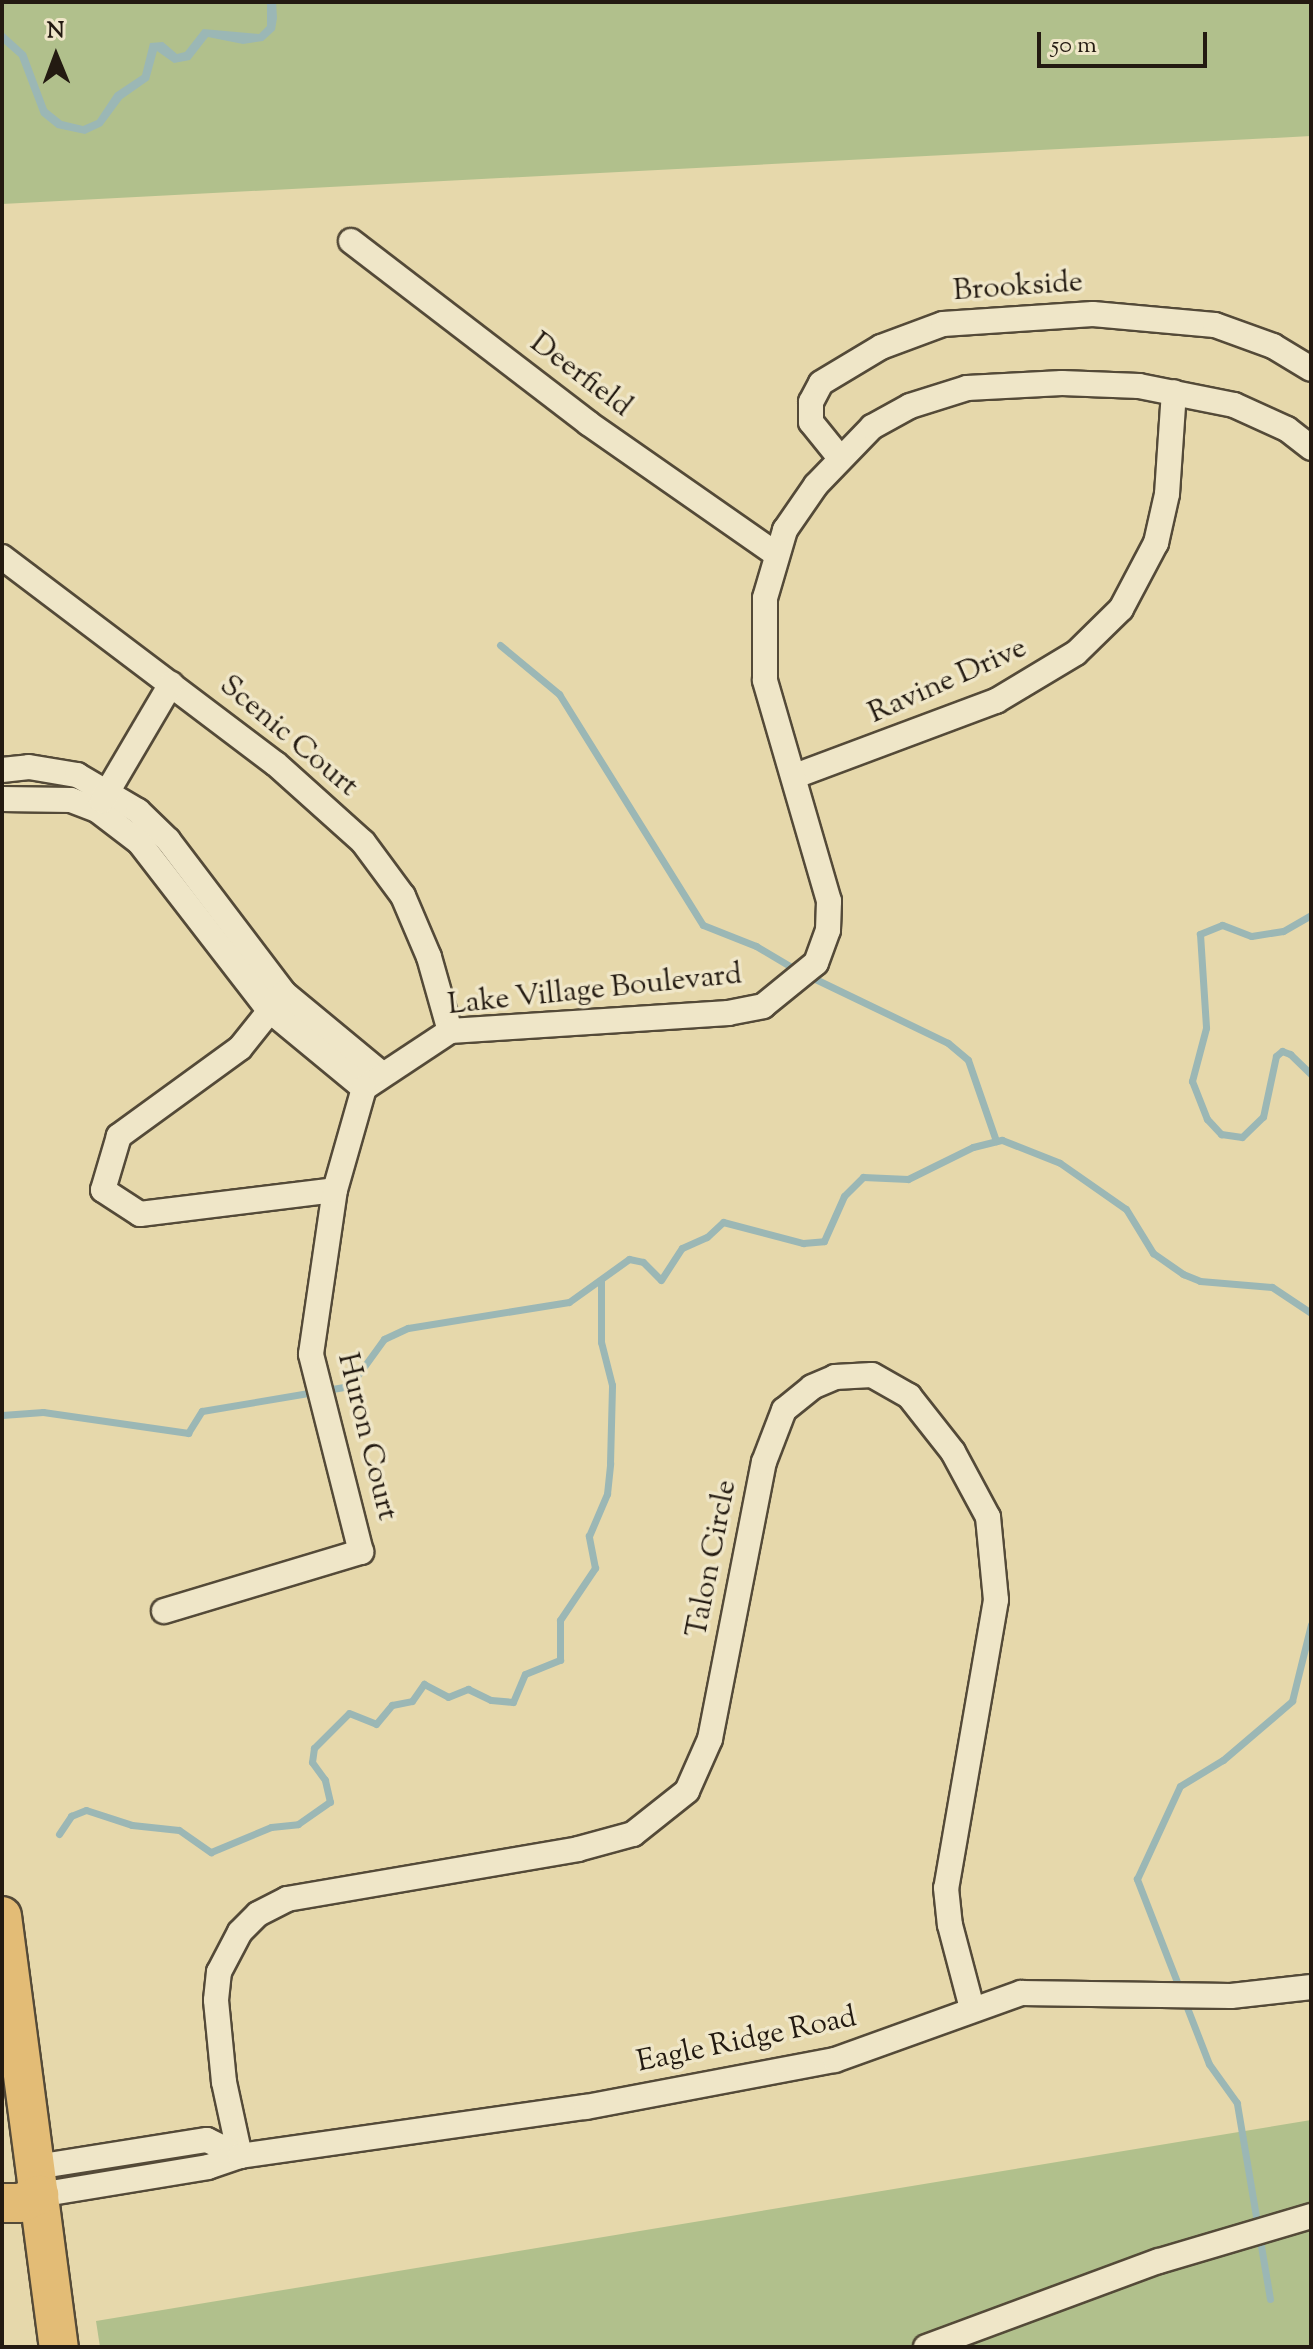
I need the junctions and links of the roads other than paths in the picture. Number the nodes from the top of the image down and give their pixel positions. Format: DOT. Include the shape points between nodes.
graph roads {
  1 [pos="351,241"];
  2 [pos="1311,369"];
  3 [pos="1174,392"];
  4 [pos="1311,448"];
  5 [pos="840,458"];
  6 [pos="776,554"];
  7 [pos="2,557"];
  8 [pos="171,684"];
  9 [pos="2,770"];
  10 [pos="795,776"];
  11 [pos="2,799"];
  12 [pos="103,800"];
  13 [pos="276,1001"];
  14 [pos="450,1031"];
  15 [pos="373,1081"];
  16 [pos="335,1190"];
  17 [pos="164,1611"];
  18 [pos="2,1916"];
  19 [pos="1311,1987"];
  20 [pos="972,2008"];
  21 [pos="240,2156"];
  22 [pos="38,2181"];
  23 [pos="2,2203"];
  24 [pos="1311,2216"];
  25 [pos="59,2347"];
  26 [pos="926,2347"];
  1 -- 6 [label="street, Deerfield" via="588,423"];
  2 -- 5 [label="street, Brookside" via="1273,346 1215,325 1093,314 943,324 881,347 821,383 811,402 811,422"];
  3 -- 4 [label="street" via="1234,405 1287,429"];
  3 -- 5 [label="street" via="1062,383 967,388 910,406 872,427"];
  3 -- 10 [label="street, Ravine Drive" via="1167,494 1156,543 1121,609 1076,653 996,701"];
  5 -- 6 [label="street" via="785,530"];
  6 -- 10 [label="street, Lake Village Boulevard" via="762,646 765,680"];
  7 -- 8 [label="street, Scenic Court"];
  8 -- 12 [label="street"];
  8 -- 14 [label="street, Scenic Court" via="276,764 363,842 403,896 429,957"];
  9 -- 12 [label="street" via="29,767 77,775"];
  10 -- 14 [label="street, Lake Village Boulevard" via="829,901 828,930 816,963 791,988 763,1006 728,1013"];
  11 -- 12 [label="street"];
  12 -- 13 [label="street"];
  13 -- 15 [label="street"];
  13 -- 16 [label="street" via="240,1048 119,1136 103,1190 140,1214"];
  14 -- 15 [label="street, Lake Village Boulevard"];
  15 -- 16 [label="street, Huron Court"];
  16 -- 17 [label="street, Huron Court" via="311,1354 361,1552"];
  18 -- 22 [label="main road"];
  19 -- 20 [label="street, Eagle Ridge Road" via="1231,1996 1055,1990 1021,1993"];
  20 -- 21 [label="street, Eagle Ridge Road" via="883,2044 809,2065 586,2107"];
  20 -- 21 [label="street, Talon Circle" via="946,1888 948,1852 996,1600 993,1539 988,1517 961,1465 909,1396 872,1375 835,1377 812,1387 784,1410 764,1462 710,1739 687,1791 633,1834 578,1849 287,1899 258,1914 240,1932 219,1972 216,2000 224,2082"];
  21 -- 22 [label="street, Eagle Ridge Road" via="208,2167"];
  22 -- 23 [label="main road"];
  22 -- 25 [label="main road"];
  24 -- 26 [label="street" via="1159,2261"];
}
